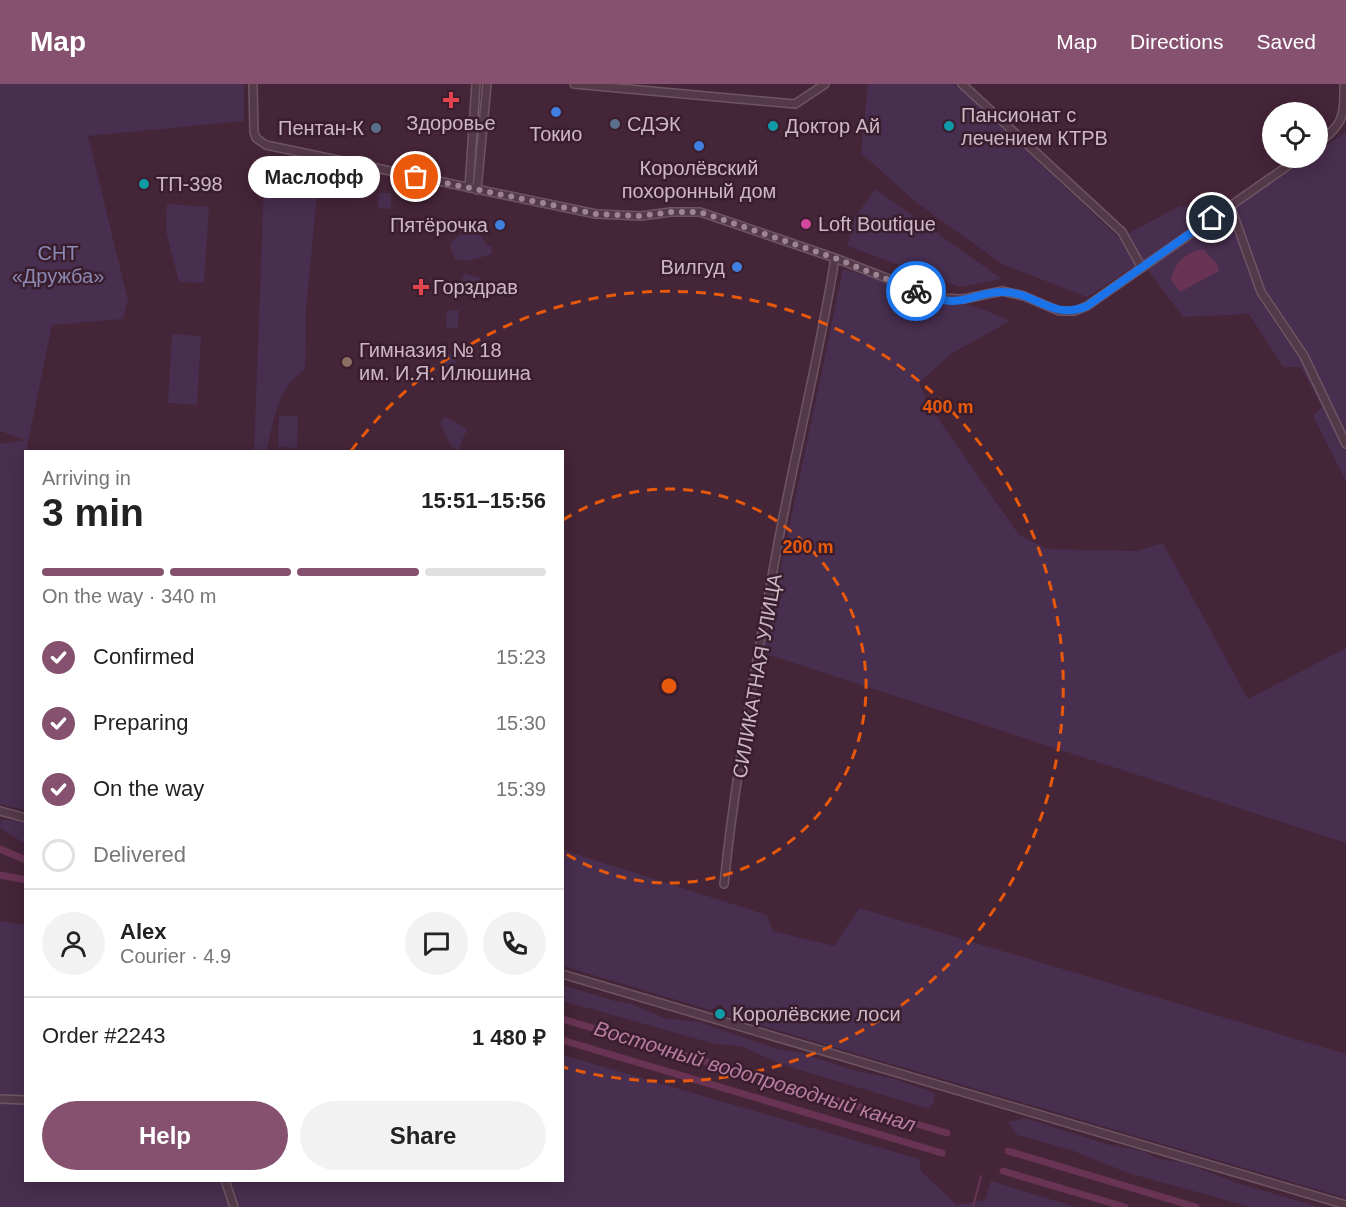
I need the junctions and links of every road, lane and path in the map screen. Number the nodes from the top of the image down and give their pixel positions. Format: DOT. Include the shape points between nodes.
graph roads {
  1 [pos="253,84"];
  2 [pos="476,84"];
  3 [pos="487,84"];
  4 [pos="574,84"];
  5 [pos="825,84"];
  6 [pos="962,84"];
  7 [pos="1344,84"];
  8 [pos="1328,135"];
  9 [pos="1284,168"];
  10 [pos="469,188"];
  11 [pos="477,190"];
  12 [pos="1230,205"];
  13 [pos="835,258"];
  14 [pos="1142,268"];
  15 [pos="1346,444"];
  16 [pos="0,811"];
  17 [pos="24,817"];
  18 [pos="724,884"];
  19 [pos="564,975"];
  20 [pos="0,1100"];
  21 [pos="24,1100"];
  22 [pos="226,1182"];
  23 [pos="1346,1205"];
  24 [pos="234,1207"];
  1 -- 10 [label="street" via="254,132 266,145"];
  2 -- 10 [label="street"];
  3 -- 11 [label="street"];
  4 -- 5 [label="street" via="795,104"];
  6 -- 14 [label="street" via="1122,232"];
  7 -- 8 [label="street" via="1342,120"];
  9 -- 12 [label="street"];
  10 -- 11 [label="street"];
  11 -- 13 [label="street" via="596,214 700,212"];
  12 -- 14 [label="street"];
  12 -- 15 [label="street" via="1261,292 1304,356"];
  13 -- 14 [label="street" via="915,291 951,301 1002,291 1059,311 1087,306"];
  13 -- 18 [label="street, СИЛИКАТНАЯ УЛИЦА" via="758,656"];
  16 -- 17 [label="street"];
  19 -- 23 [label="street"];
  20 -- 21 [label="street"];
  22 -- 24 [label="street"];
}
